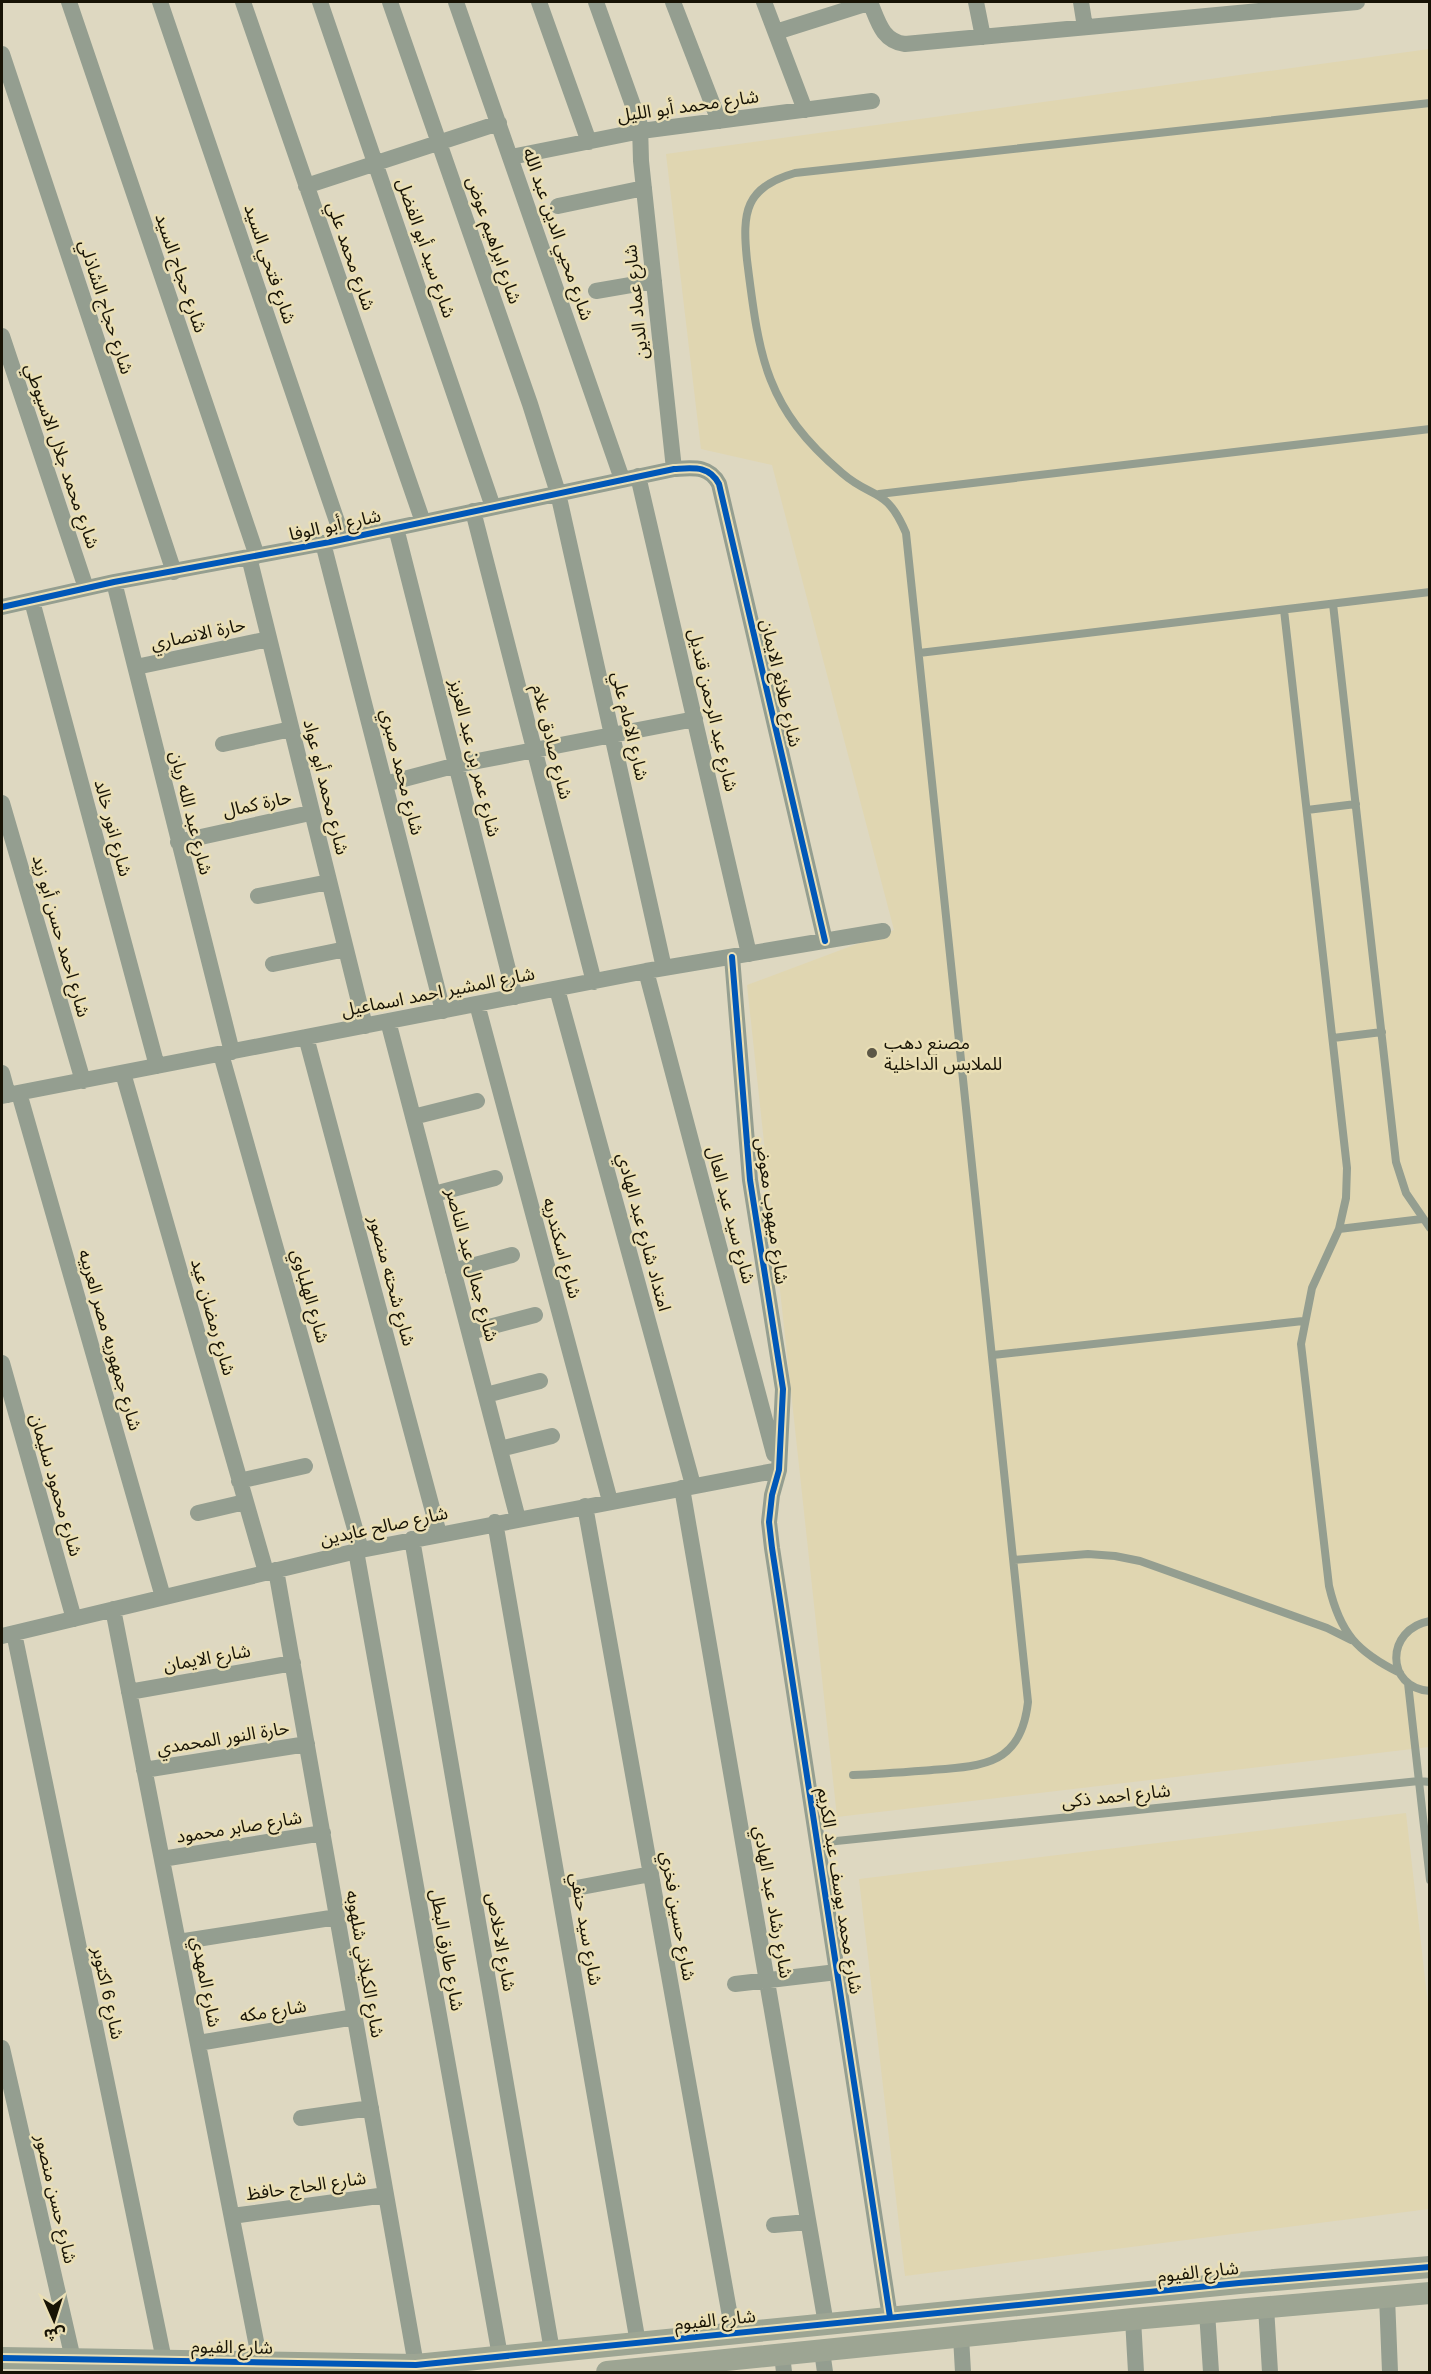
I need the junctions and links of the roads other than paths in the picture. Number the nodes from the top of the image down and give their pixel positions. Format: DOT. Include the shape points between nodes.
graph roads {
  1 [pos="69,2"];
  2 [pos="160,2"];
  3 [pos="243,2"];
  4 [pos="320,2"];
  5 [pos="390,2"];
  6 [pos="456,2"];
  7 [pos="539,2"];
  8 [pos="596,2"];
  9 [pos="673,2"];
  10 [pos="764,2"];
  11 [pos="871,2"];
  12 [pos="976,2"];
  13 [pos="1081,2"];
  14 [pos="1357,2"];
  15 [pos="1324,3"];
  16 [pos="1207,8"];
  17 [pos="1085,27"];
  18 [pos="776,32"];
  19 [pos="983,37"];
  20 [pos="2,54"];
  21 [pos="872,101"];
  22 [pos="1430,103"];
  23 [pos="806,110"];
  24 [pos="719,120"];
  25 [pos="499,123"];
  26 [pos="641,131"];
  27 [pos="439,142"];
  28 [pos="589,142"];
  29 [pos="511,157"];
  30 [pos="376,162"];
  31 [pos="306,186"];
  32 [pos="644,188"];
  33 [pos="558,206"];
  34 [pos="654,281"];
  35 [pos="596,291"];
  36 [pos="2,336"];
  37 [pos="1430,429"];
  38 [pos="674,468"];
  39 [pos="630,478"];
  40 [pos="558,493"];
  41 [pos="879,494"];
  42 [pos="493,507"];
  43 [pos="473,511"];
  44 [pos="423,522"];
  45 [pos="396,528"];
  46 [pos="343,539"];
  47 [pos="323,543"];
  48 [pos="253,557"];
  49 [pos="174,572"];
  50 [pos="114,582"];
  51 [pos="86,588"];
  52 [pos="1430,592"];
  53 [pos="32,601"];
  54 [pos="1333,604"];
  55 [pos="2,607"];
  56 [pos="1284,610"];
  57 [pos="269,639"];
  58 [pos="919,653"];
  59 [pos="136,667"];
  60 [pos="695,719"];
  61 [pos="291,729"];
  62 [pos="612,735"];
  63 [pos="222,744"];
  64 [pos="534,750"];
  65 [pos="457,765"];
  66 [pos="385,784"];
  67 [pos="2,803"];
  68 [pos="1356,804"];
  69 [pos="1307,810"];
  70 [pos="310,813"];
  71 [pos="178,842"];
  72 [pos="329,882"];
  73 [pos="258,896"];
  74 [pos="883,931"];
  75 [pos="825,941"];
  76 [pos="346,949"];
  77 [pos="749,954"];
  78 [pos="732,957"];
  79 [pos="273,964"];
  80 [pos="664,968"];
  81 [pos="646,971"];
  82 [pos="594,982"];
  83 [pos="557,989"];
  84 [pos="515,997"];
  85 [pos="477,1005"];
  86 [pos="443,1011"];
  87 [pos="388,1021"];
  88 [pos="365,1026"];
  89 [pos="1382,1032"];
  90 [pos="306,1037"];
  91 [pos="1332,1038"];
  92 [pos="227,1053"];
  93 [pos="157,1066"];
  94 [pos="2,1073"];
  95 [pos="123,1073"];
  96 [pos="82,1081"];
  97 [pos="9,1095"];
  98 [pos="477,1101"];
  99 [pos="413,1117"];
  100 [pos="495,1178"];
  101 [pos="434,1194"];
  102 [pos="1422,1219"];
  103 [pos="1430,1228"];
  104 [pos="1339,1229"];
  105 [pos="512,1255"];
  106 [pos="453,1271"];
  107 [pos="535,1315"];
  108 [pos="1304,1321"];
  109 [pos="470,1332"];
  110 [pos="993,1355"];
  111 [pos="2,1363"];
  112 [pos="540,1381"];
  113 [pos="486,1395"];
  114 [pos="552,1436"];
  115 [pos="500,1449"];
  116 [pos="305,1466"];
  117 [pos="778,1470"];
  118 [pos="240,1481"];
  119 [pos="688,1486"];
  120 [pos="610,1501"];
  121 [pos="245,1502"];
  122 [pos="585,1506"];
  123 [pos="198,1513"];
  124 [pos="518,1519"];
  125 [pos="495,1522"];
  126 [pos="440,1534"];
  127 [pos="412,1539"];
  128 [pos="358,1550"];
  129 [pos="1014,1560"];
  130 [pos="271,1571"];
  131 [pos="163,1597"];
  132 [pos="113,1609"];
  133 [pos="74,1619"];
  134 [pos="1430,1622"];
  135 [pos="8,1635"];
  136 [pos="1351,1640"];
  137 [pos="293,1663"];
  138 [pos="1400,1673"];
  139 [pos="1408,1683"];
  140 [pos="1430,1691"];
  141 [pos="129,1692"];
  142 [pos="307,1744"];
  143 [pos="144,1770"];
  144 [pos="853,1776"];
  145 [pos="1419,1781"];
  146 [pos="1430,1782"];
  147 [pos="323,1833"];
  148 [pos="817,1843"];
  149 [pos="162,1859"];
  150 [pos="651,1874"];
  151 [pos="1430,1880"];
  152 [pos="560,1891"];
  153 [pos="337,1917"];
  154 [pos="178,1942"];
  155 [pos="837,1972"];
  156 [pos="767,1980"];
  157 [pos="735,1984"];
  158 [pos="355,2018"];
  159 [pos="198,2043"];
  160 [pos="2,2048"];
  161 [pos="371,2108"];
  162 [pos="301,2118"];
  163 [pos="386,2195"];
  164 [pos="232,2216"];
  165 [pos="808,2222"];
  166 [pos="774,2225"];
  167 [pos="1430,2268"];
  168 [pos="1430,2293"];
  169 [pos="1387,2297"];
  170 [pos="1266,2307"];
  171 [pos="1207,2313"];
  172 [pos="890,2318"];
  173 [pos="1133,2319"];
  174 [pos="826,2324"];
  175 [pos="733,2333"];
  176 [pos="961,2337"];
  177 [pos="638,2343"];
  178 [pos="552,2351"];
  179 [pos="500,2356"];
  180 [pos="2,2358"];
  181 [pos="73,2359"];
  182 [pos="164,2360"];
  183 [pos="260,2362"];
  184 [pos="824,2362"];
  185 [pos="783,2364"];
  186 [pos="416,2365"];
  187 [pos="707,2368"];
  188 [pos="607,2373"];
  189 [pos="963,2373"];
  190 [pos="1136,2373"];
  191 [pos="1211,2373"];
  192 [pos="1270,2373"];
  193 [pos="1390,2373"];
  1 -- 48 [label="street, شارع حجاج السيد"];
  2 -- 46 [label="street, شارع فتحي السيد"];
  3 -- 31 [label="street, شارع محمد علي"];
  4 -- 30 [label="street, شارع سيد أبو الفضل"];
  5 -- 27 [label="street, شارع ابراهيم عوض"];
  6 -- 25 [label="street, شارع محيي الدين عبد الله"];
  7 -- 28 [label="street"];
  8 -- 26 [label="street, شارع عماد الدين"];
  9 -- 24 [label="street"];
  10 -- 18 [label="street"];
  11 -- 18 [label="street"];
  11 -- 19 [label="street" via="881,29 894,43"];
  12 -- 19 [label="street"];
  13 -- 17 [label="street"];
  14 -- 15 [label="street"];
  15 -- 16 [label="street"];
  16 -- 17 [label="street"];
  17 -- 19 [label="street"];
  18 -- 23 [label="street"];
  20 -- 49 [label="street, شارع حجاج الشاذلي"];
  21 -- 23 [label="street, شارع محمد أبو الليل"];
  22 -- 41 [label="lane" via="795,173 773,179 755,195 746,215 745,238 757,339 769,378 788,415 814,448 844,476"];
  23 -- 24 [label="street, شارع محمد أبو الليل"];
  24 -- 26 [label="street, شارع محمد أبو الليل"];
  25 -- 27 [label="street"];
  25 -- 29 [label="street, شارع محيي الدين عبد الله"];
  26 -- 28 [label="street, شارع محمد أبو الليل"];
  26 -- 32 [label="street, شارع عماد الدين"];
  27 -- 30 [label="street"];
  27 -- 40 [label="street, شارع ابراهيم عوض"];
  28 -- 29 [label="street, شارع محمد أبو الليل"];
  29 -- 39 [label="street, شارع محيي الدين عبد الله"];
  30 -- 31 [label="street"];
  30 -- 42 [label="street, شارع سيد أبو الفضل"];
  31 -- 44 [label="street, شارع محمد علي"];
  32 -- 33 [label="street"];
  32 -- 34 [label="street, شارع عماد الدين"];
  34 -- 35 [label="street"];
  34 -- 38 [label="street, شارع عماد الدين"];
  36 -- 51 [label="street, شارع محمد جلال الاسيوطي"];
  37 -- 41 [label="lane"];
  38 -- 39 [label="street, شارع أبو الوفا"];
  38 -- 75 [label="street, شارع طلائع الايمان" via="706,470 719,484"];
  39 -- 40 [label="street, شارع أبو الوفا"];
  39 -- 60 [label="street, شارع عبد الرحمن قنديل"];
  40 -- 42 [label="street, شارع أبو الوفا"];
  40 -- 62 [label="street, شارع الامام علي"];
  41 -- 58 [label="lane" via="897,511 906,533"];
  42 -- 43 [label="street, شارع أبو الوفا"];
  43 -- 44 [label="street, شارع أبو الوفا"];
  43 -- 64 [label="street, شارع صادق علام"];
  44 -- 45 [label="street, شارع أبو الوفا"];
  45 -- 46 [label="street, شارع أبو الوفا"];
  45 -- 65 [label="street, شارع عمر بن عبد العزيز"];
  46 -- 47 [label="street, شارع أبو الوفا"];
  47 -- 48 [label="street, شارع أبو الوفا"];
  47 -- 66 [label="street, شارع محمد صبري"];
  48 -- 49 [label="street, شارع أبو الوفا"];
  48 -- 57 [label="street, شارع محمد أبو عواد"];
  49 -- 50 [label="street, شارع أبو الوفا"];
  50 -- 51 [label="street, شارع أبو الوفا"];
  50 -- 59 [label="street, شارع عبد الله ريان"];
  51 -- 53 [label="street, شارع أبو الوفا"];
  52 -- 54 [label="lane"];
  53 -- 55 [label="street, شارع أبو الوفا"];
  53 -- 93 [label="street, شارع انور خالد"];
  54 -- 56 [label="lane"];
  54 -- 68 [label="lane"];
  56 -- 58 [label="lane"];
  56 -- 69 [label="lane"];
  57 -- 59 [label="street, حارة الانصاري"];
  57 -- 61 [label="street, شارع محمد أبو عواد"];
  58 -- 110 [label="lane"];
  59 -- 71 [label="street, شارع عبد الله ريان"];
  60 -- 62 [label="street"];
  60 -- 77 [label="street, شارع عبد الرحمن قنديل"];
  61 -- 63 [label="street"];
  61 -- 70 [label="street, شارع محمد أبو عواد"];
  62 -- 64 [label="street"];
  62 -- 80 [label="street, شارع الامام علي"];
  64 -- 65 [label="street"];
  64 -- 82 [label="street, شارع صادق علام"];
  65 -- 66 [label="street"];
  65 -- 84 [label="street, شارع عمر بن عبد العزيز"];
  66 -- 86 [label="street, شارع محمد صبري"];
  67 -- 96 [label="street, شارع احمد حسن أبو زيد"];
  68 -- 69 [label="lane"];
  68 -- 89 [label="lane"];
  69 -- 91 [label="lane"];
  70 -- 71 [label="street, حارة كمال"];
  70 -- 72 [label="street, شارع محمد أبو عواد"];
  71 -- 92 [label="street, شارع عبد الله ريان"];
  72 -- 73 [label="street"];
  72 -- 76 [label="street, شارع محمد أبو عواد"];
  74 -- 75 [label="street, شارع المشير احمد اسماعيل"];
  75 -- 77 [label="street, شارع المشير احمد اسماعيل"];
  76 -- 79 [label="street"];
  76 -- 88 [label="street, شارع محمد أبو عواد"];
  77 -- 78 [label="street, شارع المشير احمد اسماعيل"];
  78 -- 80 [label="street, شارع المشير احمد اسماعيل"];
  78 -- 117 [label="street, شارع ميهوب معوض" via="750,1180 783,1389"];
  80 -- 81 [label="street, شارع المشير احمد اسماعيل"];
  81 -- 82 [label="street, شارع المشير احمد اسماعيل"];
  81 -- 117 [label="street, شارع سيد عبد العال"];
  82 -- 83 [label="street, شارع المشير احمد اسماعيل"];
  83 -- 84 [label="street, شارع المشير احمد اسماعيل"];
  83 -- 119 [label="street, امتداد شارع عبد الهادي"];
  84 -- 85 [label="street, شارع المشير احمد اسماعيل"];
  85 -- 86 [label="street, شارع المشير احمد اسماعيل"];
  85 -- 120 [label="street, شارع اسكندريه"];
  86 -- 87 [label="street, شارع المشير احمد اسماعيل"];
  87 -- 88 [label="street, شارع المشير احمد اسماعيل"];
  87 -- 99 [label="street, شارع جمال عبد الناصر"];
  88 -- 90 [label="street, شارع المشير احمد اسماعيل"];
  89 -- 91 [label="lane"];
  89 -- 102 [label="lane" via="1396,1162 1406,1193"];
  90 -- 92 [label="street, شارع المشير احمد اسماعيل"];
  90 -- 126 [label="street, شارع شحته منصور"];
  91 -- 104 [label="lane" via="1347,1168"];
  92 -- 93 [label="street, شارع المشير احمد اسماعيل"];
  92 -- 128 [label="street, شارع الهلباوي"];
  93 -- 95 [label="street, شارع المشير احمد اسماعيل"];
  94 -- 97 [label="street, شارع جمهوريه مصر العربيه"];
  95 -- 96 [label="street, شارع المشير احمد اسماعيل"];
  95 -- 118 [label="street, شارع رمضان عيد"];
  96 -- 97 [label="street, شارع المشير احمد اسماعيل"];
  97 -- 131 [label="street, شارع جمهوريه مصر العربيه"];
  98 -- 99 [label="street"];
  99 -- 101 [label="street, شارع جمال عبد الناصر"];
  100 -- 101 [label="street"];
  101 -- 106 [label="street, شارع جمال عبد الناصر"];
  102 -- 103 [label="lane"];
  102 -- 104 [label="lane"];
  104 -- 108 [label="lane" via="1312,1288"];
  105 -- 106 [label="street"];
  106 -- 109 [label="street, شارع جمال عبد الناصر"];
  107 -- 109 [label="street"];
  108 -- 110 [label="lane"];
  108 -- 136 [label="lane" via="1302,1369 1329,1586 1336,1614"];
  109 -- 113 [label="street, شارع جمال عبد الناصر"];
  110 -- 129 [label="lane"];
  111 -- 133 [label="street, شارع محمود سليمان"];
  112 -- 113 [label="street"];
  113 -- 115 [label="street, شارع جمال عبد الناصر"];
  114 -- 115 [label="street"];
  115 -- 124 [label="street, شارع جمال عبد الناصر"];
  116 -- 118 [label="street"];
  117 -- 119 [label="street, شارع صالح عابدين"];
  117 -- 148 [label="street, شارع محمد يوسف عبد الكريم" via="772,1495 771,1539"];
  118 -- 121 [label="street, شارع رمضان عيد"];
  119 -- 120 [label="street, شارع صالح عابدين"];
  119 -- 156 [label="street, شارع رشاد عبد الهادي"];
  120 -- 122 [label="street, شارع صالح عابدين"];
  121 -- 123 [label="street"];
  121 -- 130 [label="street, شارع رمضان عيد"];
  122 -- 124 [label="street, شارع صالح عابدين"];
  122 -- 150 [label="street, شارع حسين فخري"];
  124 -- 125 [label="street, شارع صالح عابدين"];
  125 -- 126 [label="street, شارع صالح عابدين"];
  125 -- 152 [label="street, شارع سيد حنفي"];
  126 -- 127 [label="street, شارع صالح عابدين"];
  127 -- 128 [label="street, شارع صالح عابدين"];
  127 -- 178 [label="street, شارع الاخلاص"];
  128 -- 130 [label="street, شارع صالح عابدين"];
  128 -- 179 [label="street, شارع طارق البطل"];
  129 -- 136 [label="lane" via="1088,1554 1140,1562"];
  129 -- 144 [label="lane" via="1028,1702 1025,1725 1015,1744 998,1759 977,1767"];
  130 -- 131 [label="street, شارع صالح عابدين"];
  130 -- 137 [label="street, شارع الكيلاني شلهوبه"];
  131 -- 132 [label="street, شارع صالح عابدين"];
  132 -- 133 [label="street, شارع صالح عابدين"];
  132 -- 141 [label="street, شارع المهدي"];
  133 -- 135 [label="street, شارع صالح عابدين"];
  134 -- 138 [label="lane" via="1408,1629 1400,1638 1396,1650"];
  135 -- 182 [label="street, شارع 6 اكتوبر"];
  136 -- 138 [label="lane" via="1373,1660"];
  137 -- 141 [label="street, شارع الايمان"];
  137 -- 142 [label="street, شارع الكيلاني شلهوبه"];
  138 -- 139 [label="lane"];
  139 -- 140 [label="lane"];
  139 -- 145 [label="lane"];
  141 -- 143 [label="street, شارع المهدي"];
  142 -- 143 [label="street, حارة النور المحمدي"];
  142 -- 147 [label="street, شارع الكيلاني شلهوبه"];
  143 -- 149 [label="street, شارع المهدي"];
  145 -- 146 [label="lane, شارع احمد ذكى"];
  145 -- 148 [label="lane, شارع احمد ذكى"];
  145 -- 151 [label="lane"];
  147 -- 149 [label="street, شارع صابر محمود"];
  147 -- 153 [label="street, شارع الكيلاني شلهوبه"];
  148 -- 155 [label="street, شارع محمد يوسف عبد الكريم"];
  149 -- 154 [label="street, شارع المهدي"];
  150 -- 152 [label="street"];
  150 -- 175 [label="street, شارع حسين فخري"];
  152 -- 177 [label="street, شارع سيد حنفي"];
  153 -- 154 [label="street"];
  153 -- 158 [label="street, شارع الكيلاني شلهوبه"];
  154 -- 159 [label="street, شارع المهدي"];
  155 -- 156 [label="street"];
  155 -- 172 [label="street, شارع محمد يوسف عبد الكريم"];
  156 -- 157 [label="street"];
  156 -- 165 [label="street, شارع رشاد عبد الهادي"];
  158 -- 159 [label="street, شارع مكه"];
  158 -- 161 [label="street, شارع الكيلاني شلهوبه"];
  159 -- 164 [label="street, شارع المهدي"];
  160 -- 181 [label="street, شارع حسن منصور"];
  161 -- 162 [label="street"];
  161 -- 163 [label="street, شارع الكيلاني شلهوبه"];
  163 -- 164 [label="street, شارع الحاج حافظ"];
  163 -- 186 [label="street, شارع الكيلاني شلهوبه"];
  164 -- 183 [label="street, شارع المهدي"];
  165 -- 166 [label="street"];
  165 -- 174 [label="street, شارع رشاد عبد الهادي"];
  167 -- 172 [label="street, شارع الفيوم"];
  168 -- 169 [label="street"];
  169 -- 170 [label="street"];
  169 -- 193 [label="street"];
  170 -- 171 [label="street"];
  170 -- 192 [label="street"];
  171 -- 173 [label="street"];
  171 -- 191 [label="street"];
  172 -- 174 [label="street, شارع الفيوم"];
  173 -- 176 [label="street"];
  173 -- 190 [label="street"];
  174 -- 175 [label="street, شارع الفيوم"];
  175 -- 177 [label="street, شارع الفيوم"];
  176 -- 184 [label="street"];
  176 -- 189 [label="street"];
  177 -- 178 [label="street, شارع الفيوم"];
  178 -- 179 [label="street, شارع الفيوم"];
  179 -- 186 [label="street, شارع الفيوم"];
  180 -- 181 [label="street, شارع الفيوم"];
  181 -- 182 [label="street, شارع الفيوم"];
  182 -- 183 [label="street, شارع الفيوم"];
  183 -- 186 [label="street, شارع الفيوم"];
  184 -- 185 [label="street"];
  185 -- 187 [label="street"];
  187 -- 188 [label="street"];
}
